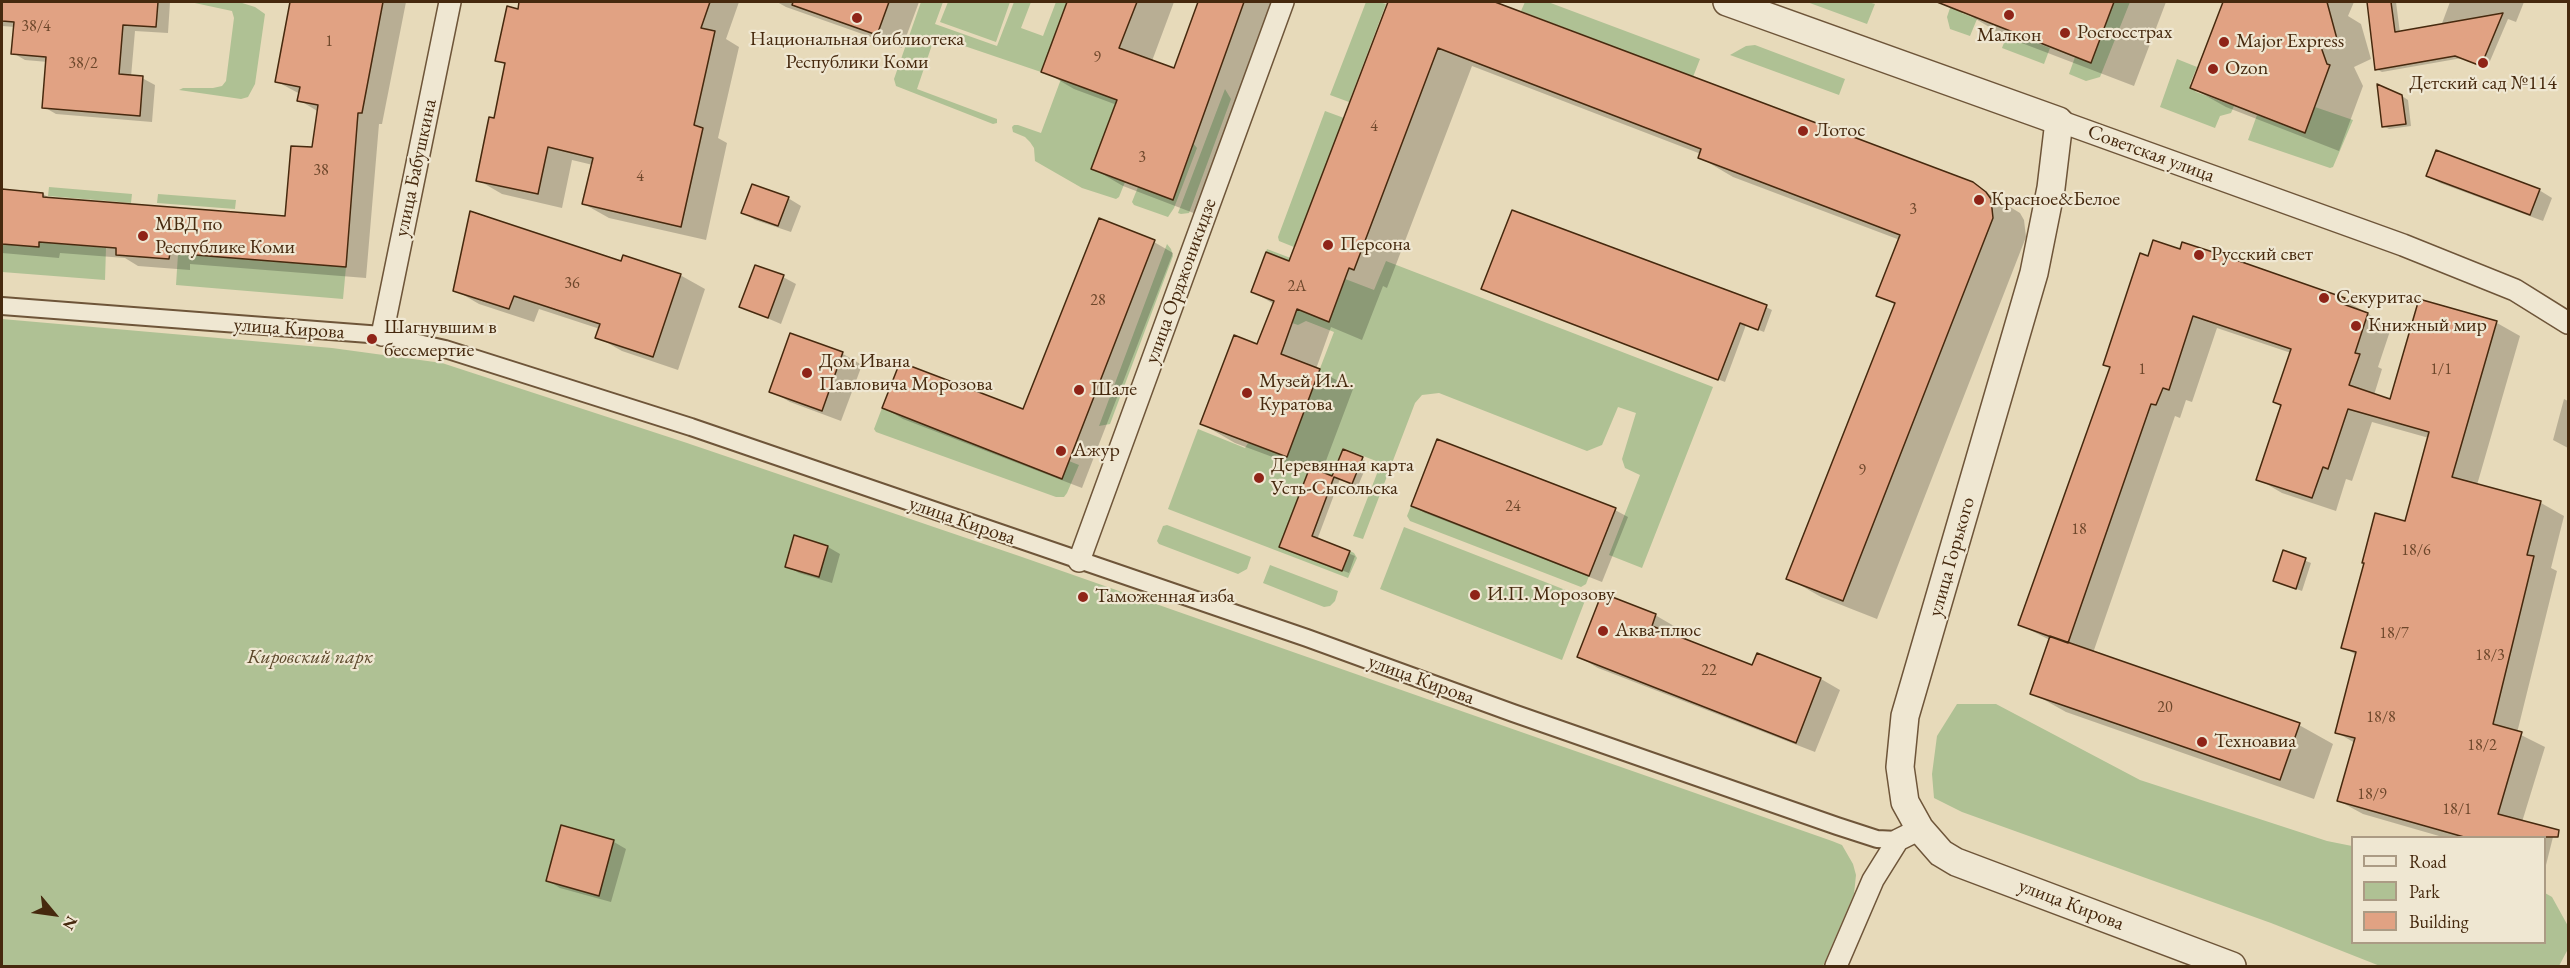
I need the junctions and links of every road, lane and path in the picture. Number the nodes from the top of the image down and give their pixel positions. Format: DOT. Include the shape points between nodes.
graph roads {
  1 [pos="450,2"];
  2 [pos="1283,2"];
  3 [pos="1727,2"];
  4 [pos="2059,121"];
  5 [pos="2,306"];
  6 [pos="2568,323"];
  7 [pos="382,335"];
  8 [pos="1079,561"];
  9 [pos="1909,835"];
  10 [pos="1836,966"];
  11 [pos="2232,966"];
  1 -- 7 [label="street, улица Бабушкина"];
  2 -- 8 [label="street, улица Орджоникидзе"];
  3 -- 4 [label="street, Советская улица"];
  4 -- 6 [label="street, Советская улица" via="2403,245 2515,290"];
  4 -- 9 [label="street, улица Горького" via="2034,273 1905,716 1900,767"];
  5 -- 7 [label="street, улица Кирова"];
  7 -- 8 [label="street, улица Кирова" via="445,349 680,424"];
  8 -- 9 [label="street, улица Кирова" via="1877,840"];
  9 -- 10 [label="street" via="1874,880"];
  9 -- 11 [label="street, улица Кирова" via="1956,862"];
}
